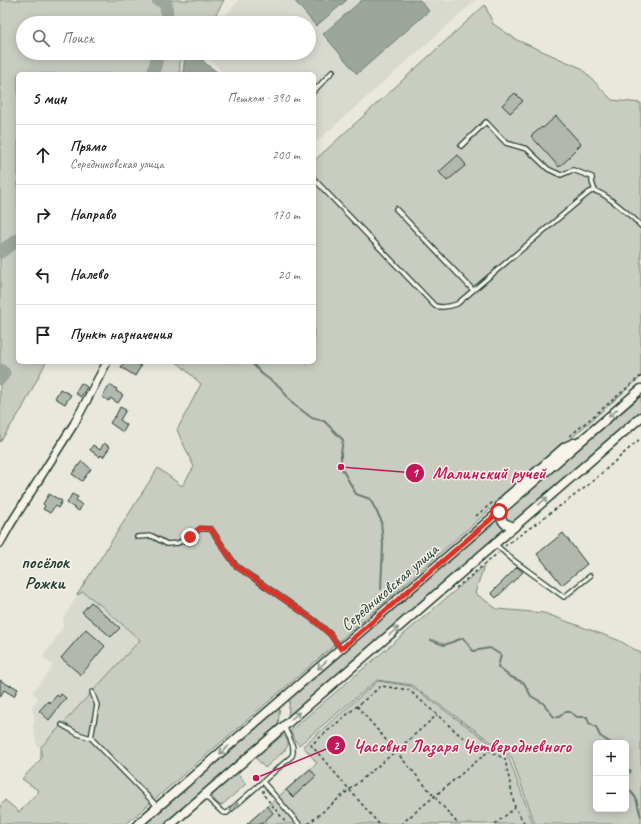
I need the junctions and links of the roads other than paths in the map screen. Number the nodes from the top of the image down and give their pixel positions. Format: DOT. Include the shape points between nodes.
graph roads {
  1 [pos="333,71"];
  2 [pos="316,89"];
  3 [pos="461,146"];
  4 [pos="316,181"];
  5 [pos="595,190"];
  6 [pos="396,209"];
  7 [pos="641,226"];
  8 [pos="473,290"];
  9 [pos="107,364"];
  10 [pos="641,389"];
  11 [pos="641,417"];
  12 [pos="499,512"];
  13 [pos="514,527"];
  14 [pos="137,537"];
  15 [pos="0,543"];
  16 [pos="494,544"];
  17 [pos="590,576"];
  18 [pos="341,649"];
  19 [pos="92,692"];
  20 [pos="62,726"];
  21 [pos="284,726"];
  22 [pos="91,738"];
  23 [pos="263,782"];
  24 [pos="204,795"];
  25 [pos="158,807"];
  26 [pos="138,824"];
  27 [pos="171,824"];
  28 [pos="299,824"];
  1 -- 2 [label="lane"];
  3 -- 5 [label="lane" via="486,122 506,143 527,149 548,169 561,175 573,170 592,177"];
  4 -- 8 [label="lane" via="434,306 448,308 457,304"];
  5 -- 7 [label="lane" via="608,197"];
  5 -- 8 [label="lane" via="586,194"];
  6 -- 8 [label="lane"];
  9 -- 15 [label="street" via="74,424"];
  10 -- 12 [label="street, Середниковская улица, one-way"];
  13 -- 11 [label="street, one-way"];
  12 -- 13 [label="street" via="504,523"];
  12 -- 18 [label="street, Середниковская улица"];
  13 -- 16 [label="street"];
  14 -- 18 [label="lane" via="152,536 167,544 178,543 200,528 211,529 236,566 314,620 330,634"];
  16 -- 17 [label="lane" via="564,597"];
  21 -- 16 [label="street, one-way"];
  18 -- 25 [label="street, Середниковская улица, one-way"];
  19 -- 22 [label="lane" via="97,705"];
  20 -- 22 [label="lane"];
  21 -- 23 [label="lane" via="294,748 293,754"];
  21 -- 24 [label="street"];
  22 -- 25 [label="lane"];
  24 -- 23 [label="lane, one-way" via="222,812 227,813"];
  23 -- 28 [label="lane"];
  24 -- 27 [label="street"];
  25 -- 26 [label="street, Середниковская улица"];
}
